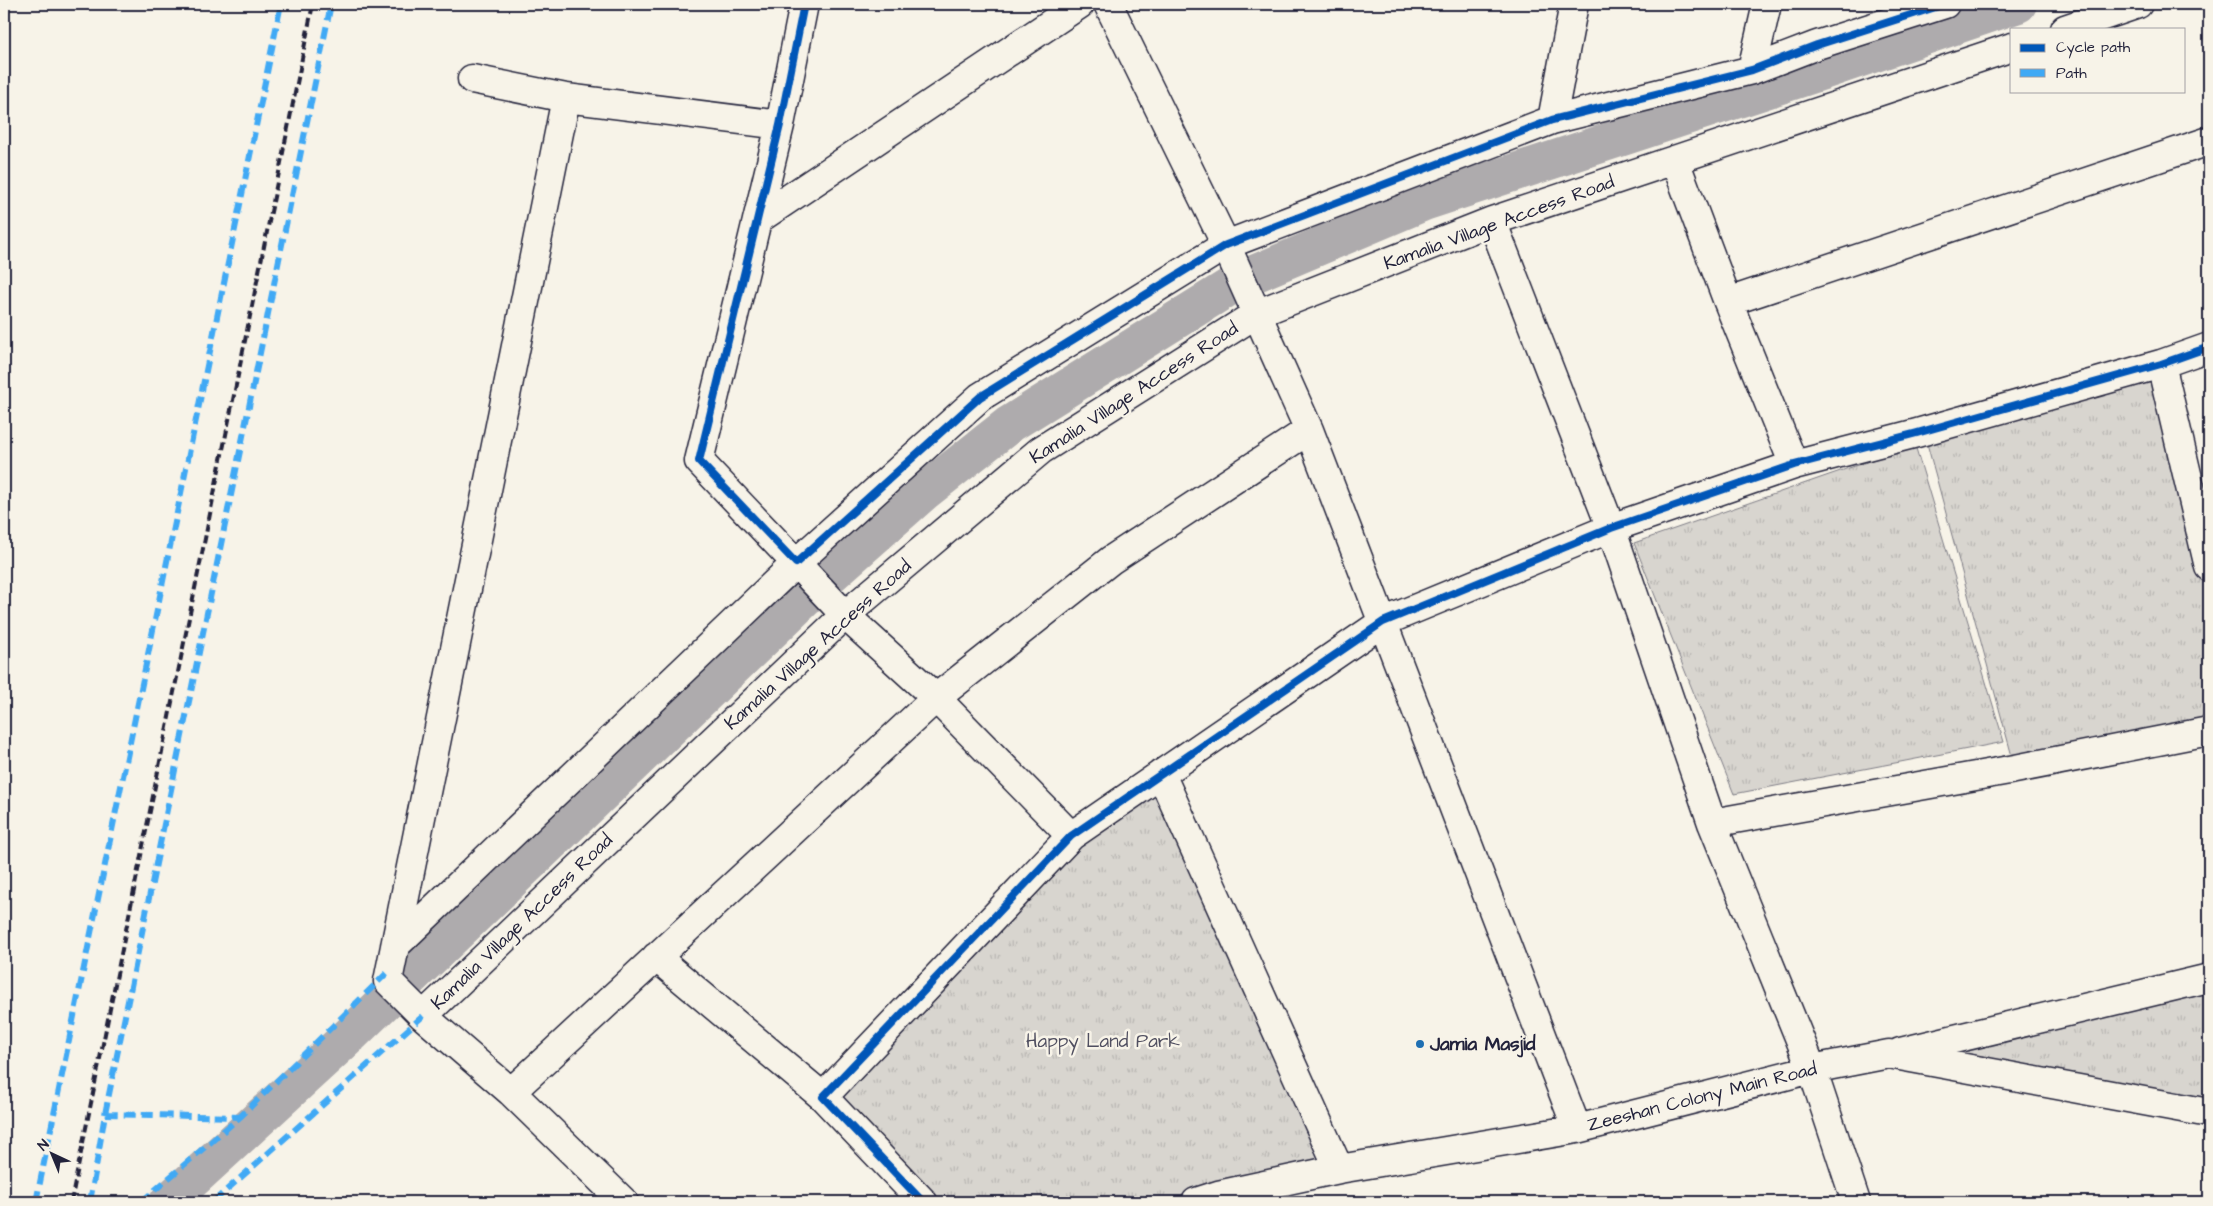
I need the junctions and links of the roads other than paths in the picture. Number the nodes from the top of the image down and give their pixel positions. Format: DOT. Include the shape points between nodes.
graph roads {
  1 [pos="804,4"];
  2 [pos="1080,4"];
  3 [pos="1108,4"];
  4 [pos="1574,4"];
  5 [pos="1767,4"];
  6 [pos="1945,4"];
  7 [pos="2138,4"];
  8 [pos="2068,28"];
  9 [pos="2010,48"];
  10 [pos="1752,70"];
  11 [pos="472,79"];
  12 [pos="566,98"];
  13 [pos="1552,120"];
  14 [pos="780,125"];
  15 [pos="2209,141"];
  16 [pos="1675,160"];
  17 [pos="757,220"];
  18 [pos="1492,221"];
  19 [pos="1226,245"];
  20 [pos="1728,302"];
  21 [pos="1256,314"];
  22 [pos="2209,347"];
  23 [pos="2161,364"];
  24 [pos="1309,430"];
  25 [pos="1794,465"];
  26 [pos="1611,528"];
  27 [pos="2208,556"];
  28 [pos="796,563"];
  29 [pos="845,615"];
  30 [pos="1383,622"];
  31 [pos="936,698"];
  32 [pos="2209,731"];
  33 [pos="1161,774"];
  34 [pos="1712,823"];
  35 [pos="1071,836"];
  36 [pos="395,946"];
  37 [pos="656,957"];
  38 [pos="2209,978"];
  39 [pos="417,1011"];
  40 [pos="1889,1054"];
  41 [pos="1812,1069"];
  42 [pos="511,1092"];
  43 [pos="823,1097"];
  44 [pos="2209,1113"];
  45 [pos="1578,1129"];
  46 [pos="1339,1169"];
  47 [pos="1211,1200"];
  48 [pos="624,1202"];
  49 [pos="923,1202"];
  50 [pos="1856,1202"];
  1 -- 14 [label="street"];
  2 -- 17 [label="street"];
  3 -- 19 [label="street"];
  4 -- 13 [label="street"];
  5 -- 10 [label="street"];
  6 -- 10 [label="street" via="1817,44"];
  7 -- 8 [label="street"];
  9 -- 16 [label="street, Kamalia Village Access Road"];
  10 -- 13 [label="street"];
  11 -- 12 [label="street"];
  12 -- 14 [label="street"];
  12 -- 36 [label="street"];
  13 -- 19 [label="street"];
  14 -- 17 [label="street"];
  15 -- 20 [label="street"];
  16 -- 18 [label="street, Kamalia Village Access Road"];
  16 -- 20 [label="street"];
  17 -- 28 [label="street" via="699,461"];
  18 -- 21 [label="street, Kamalia Village Access Road"];
  18 -- 26 [label="street"];
  19 -- 21 [label="street"];
  19 -- 28 [label="street" via="980,397"];
  20 -- 25 [label="street"];
  21 -- 24 [label="street"];
  21 -- 29 [label="street, Kamalia Village Access Road" via="1041,450"];
  22 -- 23 [label="street"];
  23 -- 25 [label="street"];
  23 -- 27 [label="street"];
  24 -- 30 [label="street"];
  24 -- 31 [label="street" via="1111,560"];
  25 -- 26 [label="street"];
  26 -- 30 [label="street"];
  26 -- 34 [label="street"];
  28 -- 29 [label="street"];
  28 -- 36 [label="street"];
  29 -- 31 [label="street"];
  29 -- 39 [label="street, Kamalia Village Access Road"];
  30 -- 33 [label="street"];
  30 -- 45 [label="street"];
  31 -- 35 [label="street"];
  31 -- 37 [label="street"];
  32 -- 34 [label="street"];
  33 -- 35 [label="street"];
  33 -- 46 [label="street"];
  34 -- 41 [label="street"];
  35 -- 43 [label="street"];
  36 -- 39 [label="street" via="388,981"];
  37 -- 42 [label="street"];
  37 -- 43 [label="street"];
  38 -- 40 [label="street"];
  39 -- 42 [label="street"];
  40 -- 41 [label="street, Zeeshan Colony Main Road"];
  40 -- 44 [label="street, Zeeshan Colony Main Road"];
  41 -- 45 [label="street, Zeeshan Colony Main Road"];
  41 -- 50 [label="street"];
  42 -- 48 [label="street"];
  43 -- 49 [label="street"];
  45 -- 46 [label="street, Zeeshan Colony Main Road"];
  46 -- 47 [label="street, Zeeshan Colony Main Road"];
}
